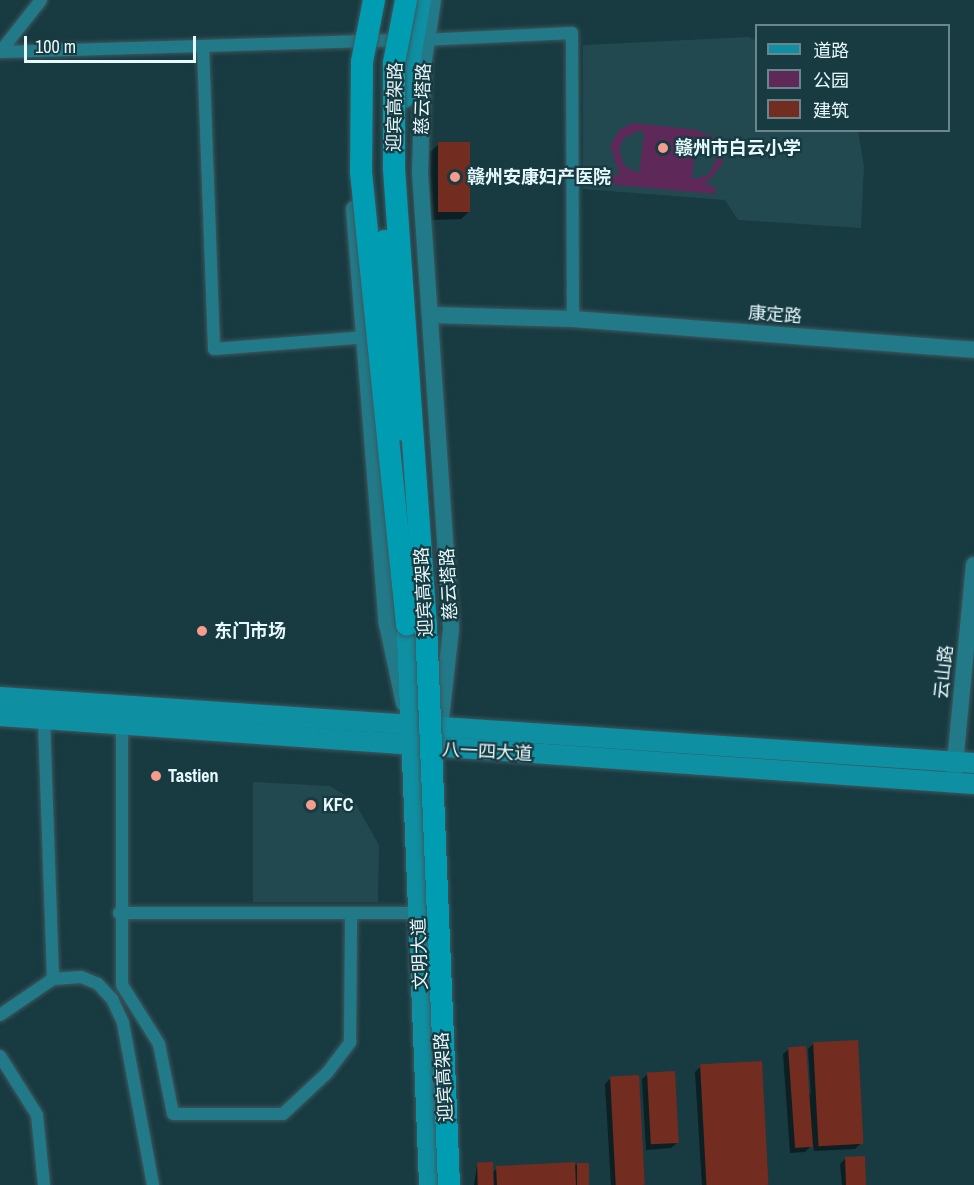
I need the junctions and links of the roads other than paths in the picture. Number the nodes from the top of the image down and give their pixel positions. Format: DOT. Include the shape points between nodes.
graph roads {
  1 [pos="41,0"];
  2 [pos="369,0"];
  3 [pos="374,0"];
  4 [pos="382,0"];
  5 [pos="392,0"];
  6 [pos="408,0"];
  7 [pos="421,0"];
  8 [pos="433,0"];
  9 [pos="367,40"];
  10 [pos="419,40"];
  11 [pos="203,47"];
  12 [pos="0,52"];
  13 [pos="405,94"];
  14 [pos="432,315"];
  15 [pos="573,320"];
  16 [pos="365,337"];
  17 [pos="974,350"];
  18 [pos="974,565"];
  19 [pos="407,625"];
  20 [pos="434,627"];
  21 [pos="0,697"];
  22 [pos="0,716"];
  23 [pos="45,720"];
  24 [pos="408,724"];
  25 [pos="122,726"];
  26 [pos="440,727"];
  27 [pos="411,749"];
  28 [pos="442,749"];
  29 [pos="964,763"];
  30 [pos="952,783"];
  31 [pos="974,784"];
  32 [pos="119,913"];
  33 [pos="418,913"];
  34 [pos="351,915"];
  35 [pos="53,979"];
  36 [pos="0,1015"];
  37 [pos="0,1056"];
  38 [pos="44,1185"];
  39 [pos="153,1185"];
  40 [pos="429,1185"];
  41 [pos="436,1185"];
  42 [pos="449,1185"];
  43 [pos="458,1185"];
  1 -- 12 [label="street"];
  2 -- 9 [label="street"];
  3 -- 19 [label="highway, bridge" via="362,62 360,172"];
  4 -- 9 [label="main road"];
  5 -- 41 [label="highway, 迎宾高架路, bridge" via="383,63 380,169 414,625"];
  6 -- 13 [label="highway"];
  6 -- 42 [label="highway, 迎宾高架路, bridge" via="394,63 394,169 426,624"];
  7 -- 10 [label="main road, 慈云塔路"];
  8 -- 10 [label="street, 慈云塔路"];
  9 -- 10 [label="street"];
  9 -- 11 [label="street"];
  9 -- 16 [label="street" via="350,171"];
  9 -- 19 [label="main road" via="367,171"];
  10 -- 13 [label="main road, 慈云塔路"];
  10 -- 14 [label="street, 慈云塔路" via="420,173"];
  10 -- 15 [label="street" via="572,33"];
  11 -- 12 [label="street" via="62,46"];
  11 -- 16 [label="street" via="214,349"];
  13 -- 20 [label="highway"];
  14 -- 15 [label="street, 康定路"];
  14 -- 26 [label="street, 慈云塔路" via="451,629"];
  15 -- 17 [label="street, 康定路"];
  16 -- 24 [label="street" via="387,624"];
  18 -- 29 [label="street, 云山路"];
  19 -- 24 [label="main road"];
  20 -- 26 [label="main road, 慈云塔路"];
  21 -- 24 [label="main road, 八一四大道"];
  22 -- 23 [label="main road, 八一四大道"];
  23 -- 25 [label="main road, 八一四大道"];
  23 -- 35 [label="street"];
  24 -- 26 [label="main road, 八一四大道"];
  24 -- 27 [label="main road, 文明大道"];
  25 -- 27 [label="main road, 八一四大道"];
  25 -- 32 [label="street"];
  26 -- 28 [label="main road, 文明大道"];
  26 -- 29 [label="main road, 八一四大道"];
  27 -- 28 [label="main road, 八一四大道"];
  27 -- 33 [label="main road, 文明大道"];
  28 -- 30 [label="main road, 八一四大道"];
  28 -- 43 [label="main road, 文明大道"];
  29 -- 30 [label="street, 云山路"];
  30 -- 31 [label="main road, 八一四大道"];
  32 -- 34 [label="street"];
  32 -- 34 [label="street" via="122,986 159,1044 173,1114 283,1114 327,1073 350,1042"];
  33 -- 34 [label="street"];
  33 -- 40 [label="main road, 文明大道"];
  35 -- 36 [label="street"];
  35 -- 39 [label="street" via="81,977 98,984 123,1023"];
  37 -- 38 [label="street" via="37,1115"];
}
